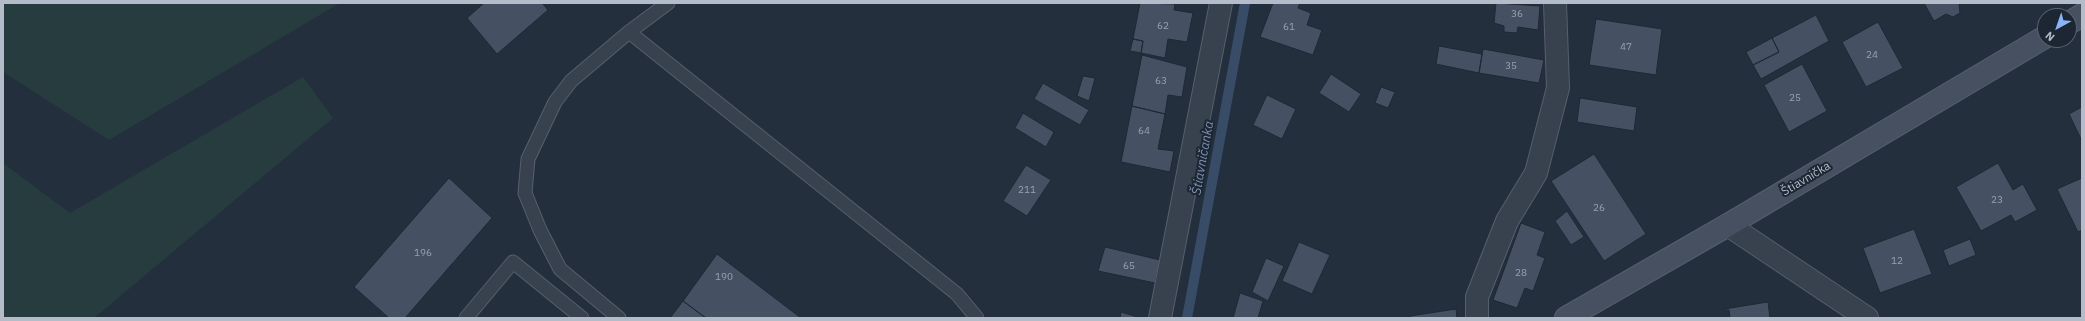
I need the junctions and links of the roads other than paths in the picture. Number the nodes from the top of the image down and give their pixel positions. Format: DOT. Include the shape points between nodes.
graph roads {
  1 [pos="668,3"];
  2 [pos="1222,3"];
  3 [pos="1555,3"];
  4 [pos="630,32"];
  5 [pos="2037,42"];
  6 [pos="1728,225"];
  7 [pos="466,318"];
  8 [pos="582,318"];
  9 [pos="619,318"];
  10 [pos="977,318"];
  11 [pos="1160,318"];
  12 [pos="1477,318"];
  13 [pos="1566,318"];
  14 [pos="1867,318"];
  1 -- 4 [label="lane"];
  2 -- 11 [label="street"];
  3 -- 12 [label="street" via="1558,88 1536,173 1504,228 1477,297"];
  4 -- 9 [label="lane" via="571,81 554,102 528,159 525,193 560,269"];
  4 -- 10 [label="lane" via="957,294"];
  5 -- 6 [label="street, Štiavnička"];
  6 -- 13 [label="street, Štiavnička"];
  6 -- 14 [label="street"];
  7 -- 8 [label="lane" via="513,262"];
}
